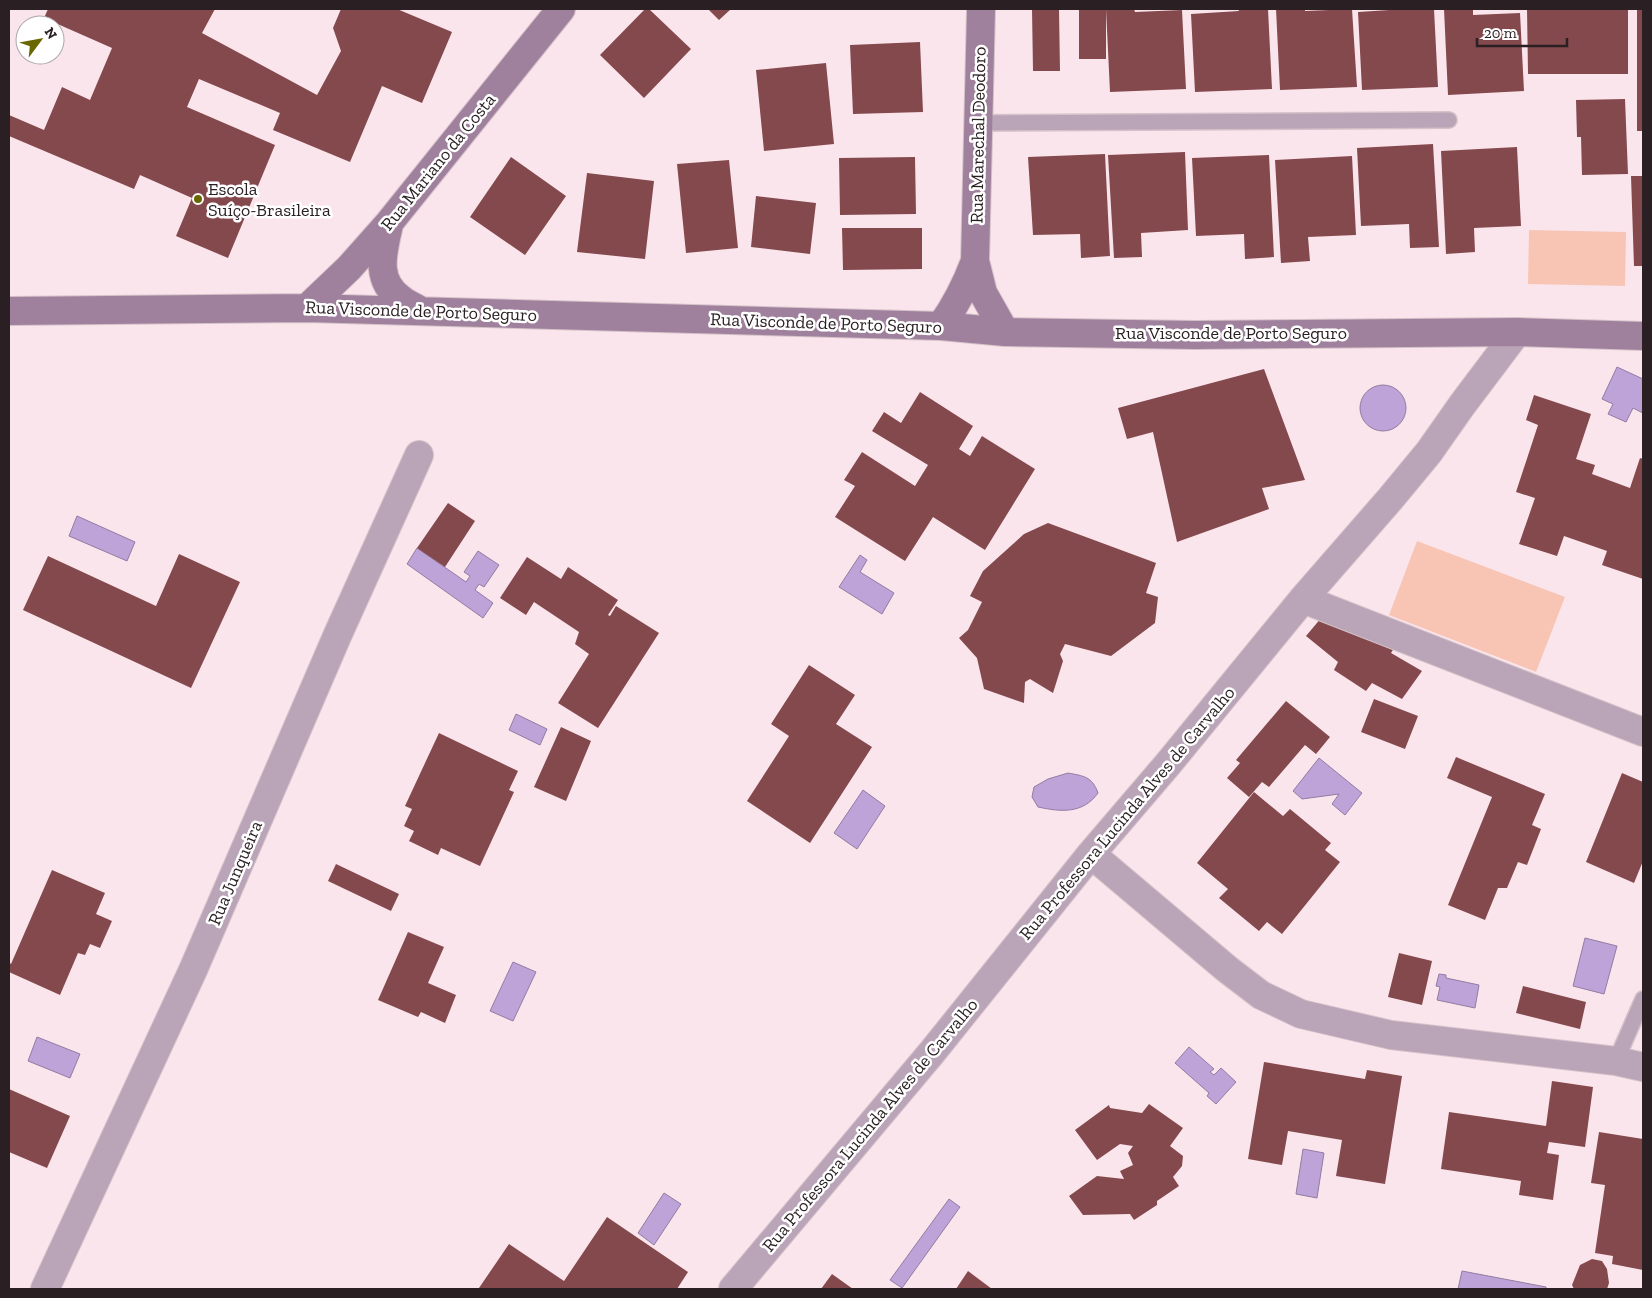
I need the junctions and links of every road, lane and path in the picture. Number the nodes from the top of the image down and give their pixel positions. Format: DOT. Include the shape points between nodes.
graph roads {
  1 [pos="561,9"];
  2 [pos="981,9"];
  3 [pos="1449,120"];
  4 [pos="978,123"];
  5 [pos="389,223"];
  6 [pos="975,261"];
  7 [pos="307,308"];
  8 [pos="9,311"];
  9 [pos="421,311"];
  10 [pos="941,326"];
  11 [pos="1005,332"];
  12 [pos="1517,332"];
  13 [pos="1643,336"];
  14 [pos="418,455"];
  15 [pos="1303,599"];
  16 [pos="1643,732"];
  17 [pos="1092,854"];
  18 [pos="1643,1000"];
  19 [pos="1616,1062"];
  20 [pos="1643,1067"];
  21 [pos="45,1289"];
  22 [pos="733,1289"];
  1 -- 5 [label="street, Rua Mariano da Costa"];
  2 -- 4 [label="street, Rua Marechal Deodoro"];
  3 -- 4 [label="lane"];
  4 -- 6 [label="street, Rua Marechal Deodoro"];
  5 -- 7 [label="street, Rua Mariano da Costa"];
  5 -- 9 [label="street" via="382,253 384,280 401,300"];
  6 -- 10 [label="street, Rua Marechal Deodoro" via="957,303"];
  6 -- 11 [label="street, Rua Marechal Deodoro" via="983,293"];
  7 -- 8 [label="street, Rua Visconde de Porto Seguro"];
  7 -- 9 [label="street, Rua Visconde de Porto Seguro"];
  9 -- 10 [label="street, Rua Visconde de Porto Seguro"];
  10 -- 11 [label="street, Rua Visconde de Porto Seguro"];
  11 -- 12 [label="street, Rua Visconde de Porto Seguro" via="1195,335"];
  12 -- 13 [label="street, Rua Visconde de Porto Seguro"];
  12 -- 15 [label="street, Rua Professora Lucinda Alves de Carvalho" via="1429,452"];
  14 -- 21 [label="street, Rua Junqueira" via="193,970"];
  15 -- 16 [label="street"];
  15 -- 17 [label="street, Rua Professora Lucinda Alves de Carvalho"];
  17 -- 19 [label="street" via="1261,995 1300,1014 1391,1035"];
  17 -- 22 [label="street, Rua Professora Lucinda Alves de Carvalho" via="933,1051"];
  18 -- 19 [label="lane"];
  19 -- 20 [label="street"];
}
